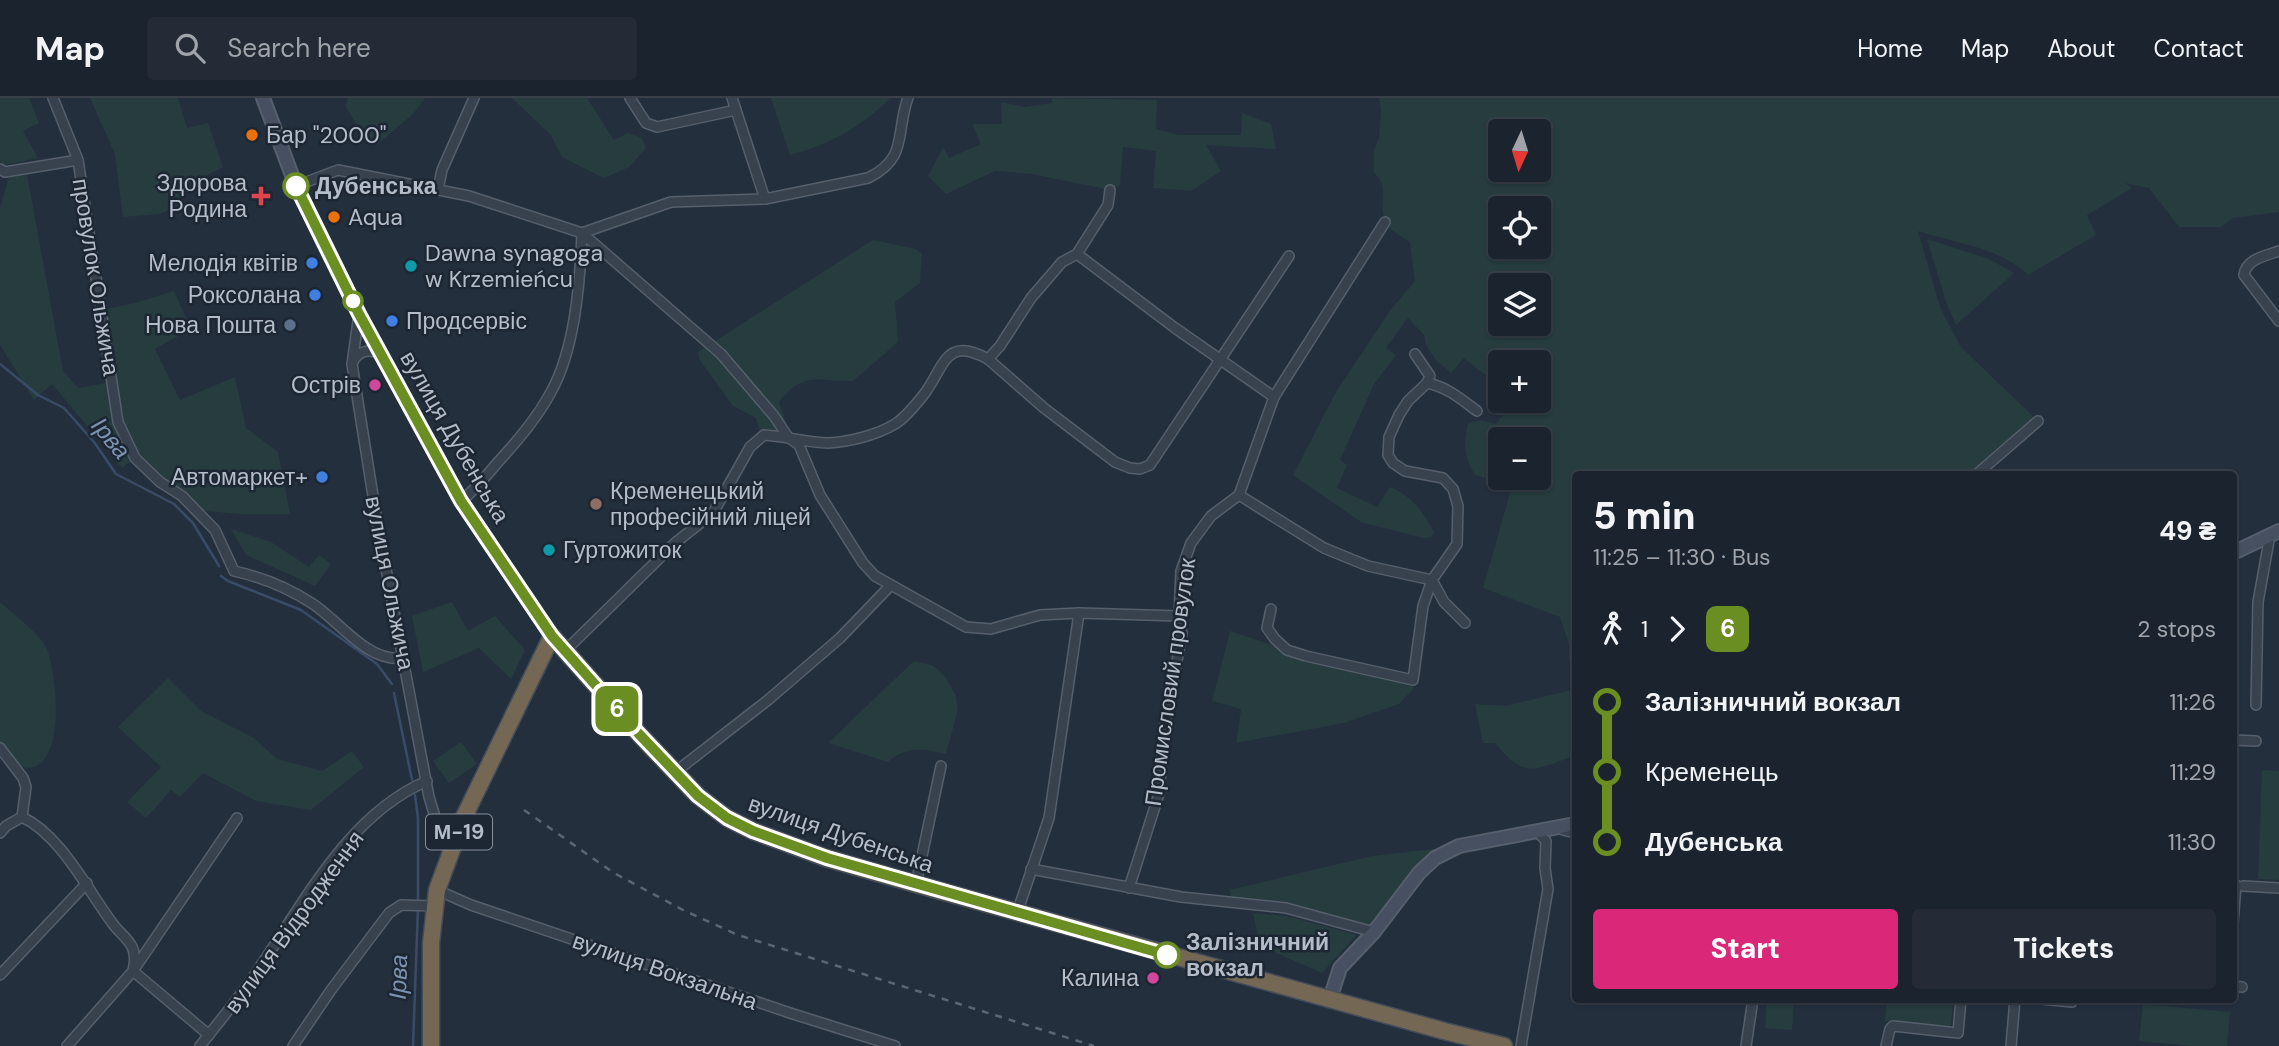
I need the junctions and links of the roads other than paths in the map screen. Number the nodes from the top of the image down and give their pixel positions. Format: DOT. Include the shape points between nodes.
graph roads {
  1 [pos="53,98"];
  2 [pos="263,98"];
  3 [pos="474,98"];
  4 [pos="630,98"];
  5 [pos="732,98"];
  6 [pos="908,98"];
  7 [pos="736,110"];
  8 [pos="78,160"];
  9 [pos="0,169"];
  10 [pos="296,186"];
  11 [pos="438,189"];
  12 [pos="1110,190"];
  13 [pos="765,199"];
  14 [pos="1385,222"];
  15 [pos="582,233"];
  16 [pos="2279,251"];
  17 [pos="1077,254"];
  18 [pos="1289,256"];
  19 [pos="359,314"];
  20 [pos="2279,321"];
  21 [pos="1415,354"];
  22 [pos="383,357"];
  23 [pos="988,359"];
  24 [pos="1220,359"];
  25 [pos="352,364"];
  26 [pos="1427,383"];
  27 [pos="1274,397"];
  28 [pos="1477,411"];
  29 [pos="2038,421"];
  30 [pos="788,436"];
  31 [pos="1980,471"];
  32 [pos="1240,495"];
  33 [pos="461,501"];
  34 [pos="2275,533"];
  35 [pos="2237,551"];
  36 [pos="1432,580"];
  37 [pos="891,586"];
  38 [pos="1272,609"];
  39 [pos="1079,613"];
  40 [pos="1179,616"];
  41 [pos="1465,622"];
  42 [pos="552,636"];
  43 [pos="565,651"];
  44 [pos="404,658"];
  45 [pos="2256,705"];
  46 [pos="2237,740"];
  47 [pos="2256,741"];
  48 [pos="0,748"];
  49 [pos="941,766"];
  50 [pos="674,773"];
  51 [pos="427,781"];
  52 [pos="22,817"];
  53 [pos="237,818"];
  54 [pos="1572,824"];
  55 [pos="1561,826"];
  56 [pos="1537,831"];
  57 [pos="1572,832"];
  58 [pos="0,834"];
  59 [pos="455,842"];
  60 [pos="1031,869"];
  61 [pos="87,883"];
  62 [pos="916,884"];
  63 [pos="1129,888"];
  64 [pos="2279,888"];
  65 [pos="436,898"];
  66 [pos="2237,901"];
  67 [pos="1017,913"];
  68 [pos="1374,932"];
  69 [pos="133,971"];
  70 [pos="0,975"];
  71 [pos="1330,999"];
  72 [pos="1752,1003"];
  73 [pos="1961,1003"];
  74 [pos="2015,1003"];
  75 [pos="209,1035"];
  76 [pos="67,1046"];
  77 [pos="200,1046"];
  78 [pos="293,1046"];
  79 [pos="431,1046"];
  80 [pos="895,1046"];
  81 [pos="1504,1046"];
  82 [pos="1521,1046"];
  83 [pos="1746,1046"];
  84 [pos="1886,1046"];
  85 [pos="2011,1046"];
  1 -- 8 [label="street"];
  2 -- 10 [label="main road, вулиця Дубенська"];
  3 -- 11 [label="street"];
  4 -- 7 [label="street" via="646,123 657,127"];
  5 -- 7 [label="street"];
  6 -- 13 [label="street" via="898,150 881,172"];
  7 -- 13 [label="street"];
  8 -- 9 [label="street, провулок Ольжича" via="5,172"];
  8 -- 44 [label="street, провулок Ольжича" via="118,422 135,458 215,530 234,570 299,596 391,660"];
  10 -- 11 [label="street" via="338,170"];
  10 -- 19 [label="main road, вулиця Дубенська"];
  11 -- 15 [label="street"];
  12 -- 17 [label="street" via="1108,205"];
  13 -- 15 [label="street" via="671,202"];
  14 -- 27 [label="street"];
  15 -- 30 [label="street" via="721,354"];
  15 -- 33 [label="street" via="569,340 552,390 536,418"];
  16 -- 20 [label="street" via="2251,261 2244,275"];
  17 -- 23 [label="street" via="1062,261"];
  17 -- 24 [label="street"];
  18 -- 24 [label="street"];
  19 -- 22 [label="main road, вулиця Дубенська"];
  19 -- 25 [label="street, вулиця Ольжича"];
  21 -- 26 [label="street" via="1430,376"];
  22 -- 25 [label="street" via="365,351 355,356"];
  22 -- 33 [label="main road, вулиця Дубенська"];
  23 -- 24 [label="street" via="1104,454 1140,469 1150,465"];
  23 -- 30 [label="street" via="966,350 955,352 937,370 926,393 896,424 862,437 827,443"];
  24 -- 27 [label="street"];
  25 -- 44 [label="street, вулиця Ольжича"];
  26 -- 28 [label="street" via="1439,385"];
  26 -- 36 [label="street" via="1399,415 1389,437 1388,455 1405,471 1443,478 1453,489 1458,506 1457,544"];
  27 -- 32 [label="street"];
  29 -- 31 [label="street"];
  30 -- 37 [label="street" via="799,445 820,495 863,563"];
  30 -- 43 [label="street" via="764,435 750,447 713,513 670,548"];
  32 -- 36 [label="street" via="1324,548 1368,566"];
  32 -- 40 [label="street, Промисловий провулок" via="1212,516 1191,543 1181,571"];
  33 -- 42 [label="main road, вулиця Дубенська"];
  34 -- 35 [label="main road"];
  34 -- 45 [label="street" via="2258,602"];
  36 -- 38 [label="street" via="1423,606 1413,680 1287,650 1268,628"];
  36 -- 41 [label="street" via="1444,602"];
  37 -- 39 [label="street" via="966,627 991,629 1040,615"];
  37 -- 50 [label="street" via="789,683"];
  39 -- 40 [label="street"];
  39 -- 60 [label="street" via="1049,818"];
  40 -- 63 [label="street, Промисловий провулок" via="1182,634 1164,730 1162,779"];
  42 -- 43 [label="highway, вулиця Дубенська"];
  42 -- 59 [label="highway, М-19"];
  43 -- 50 [label="highway, вулиця Дубенська"];
  44 -- 51 [label="street, вулиця Ольжича"];
  46 -- 47 [label="street"];
  48 -- 52 [label="street" via="26,787"];
  49 -- 62 [label="street"];
  50 -- 62 [label="highway, вулиця Дубенська" via="727,818 753,831"];
  51 -- 59 [label="street, вулиця Ольжича" via="440,833"];
  51 -- 75 [label="street, вулиця Відродження" via="405,790 374,815 340,853"];
  52 -- 58 [label="street"];
  52 -- 61 [label="street" via="41,828"];
  53 -- 69 [label="street"];
  54 -- 55 [label="main road"];
  55 -- 56 [label="main road"];
  55 -- 57 [label="street"];
  56 -- 68 [label="main road" via="1459,846 1435,858"];
  56 -- 82 [label="street" via="1546,841 1548,889"];
  59 -- 65 [label="highway, М-19"];
  60 -- 63 [label="street"];
  60 -- 67 [label="street"];
  61 -- 69 [label="street" via="132,946"];
  61 -- 70 [label="street"];
  62 -- 67 [label="highway, вулиця Дубенська"];
  63 -- 68 [label="street" via="1286,908"];
  64 -- 66 [label="street" via="2240,885"];
  65 -- 78 [label="street" via="401,905 389,913"];
  65 -- 79 [label="highway, М-19"];
  65 -- 80 [label="street, вулиця Вокзальна" via="471,905"];
  67 -- 71 [label="highway, вулиця Дубенська"];
  68 -- 71 [label="main road" via="1340,968"];
  69 -- 75 [label="street"];
  69 -- 76 [label="street"];
  71 -- 81 [label="highway, вулиця Дубенська"];
  72 -- 83 [label="street"];
  73 -- 84 [label="street" via="1958,1033 1893,1026"];
  74 -- 85 [label="street"];
  75 -- 77 [label="street, вулиця Відродження"];
}
